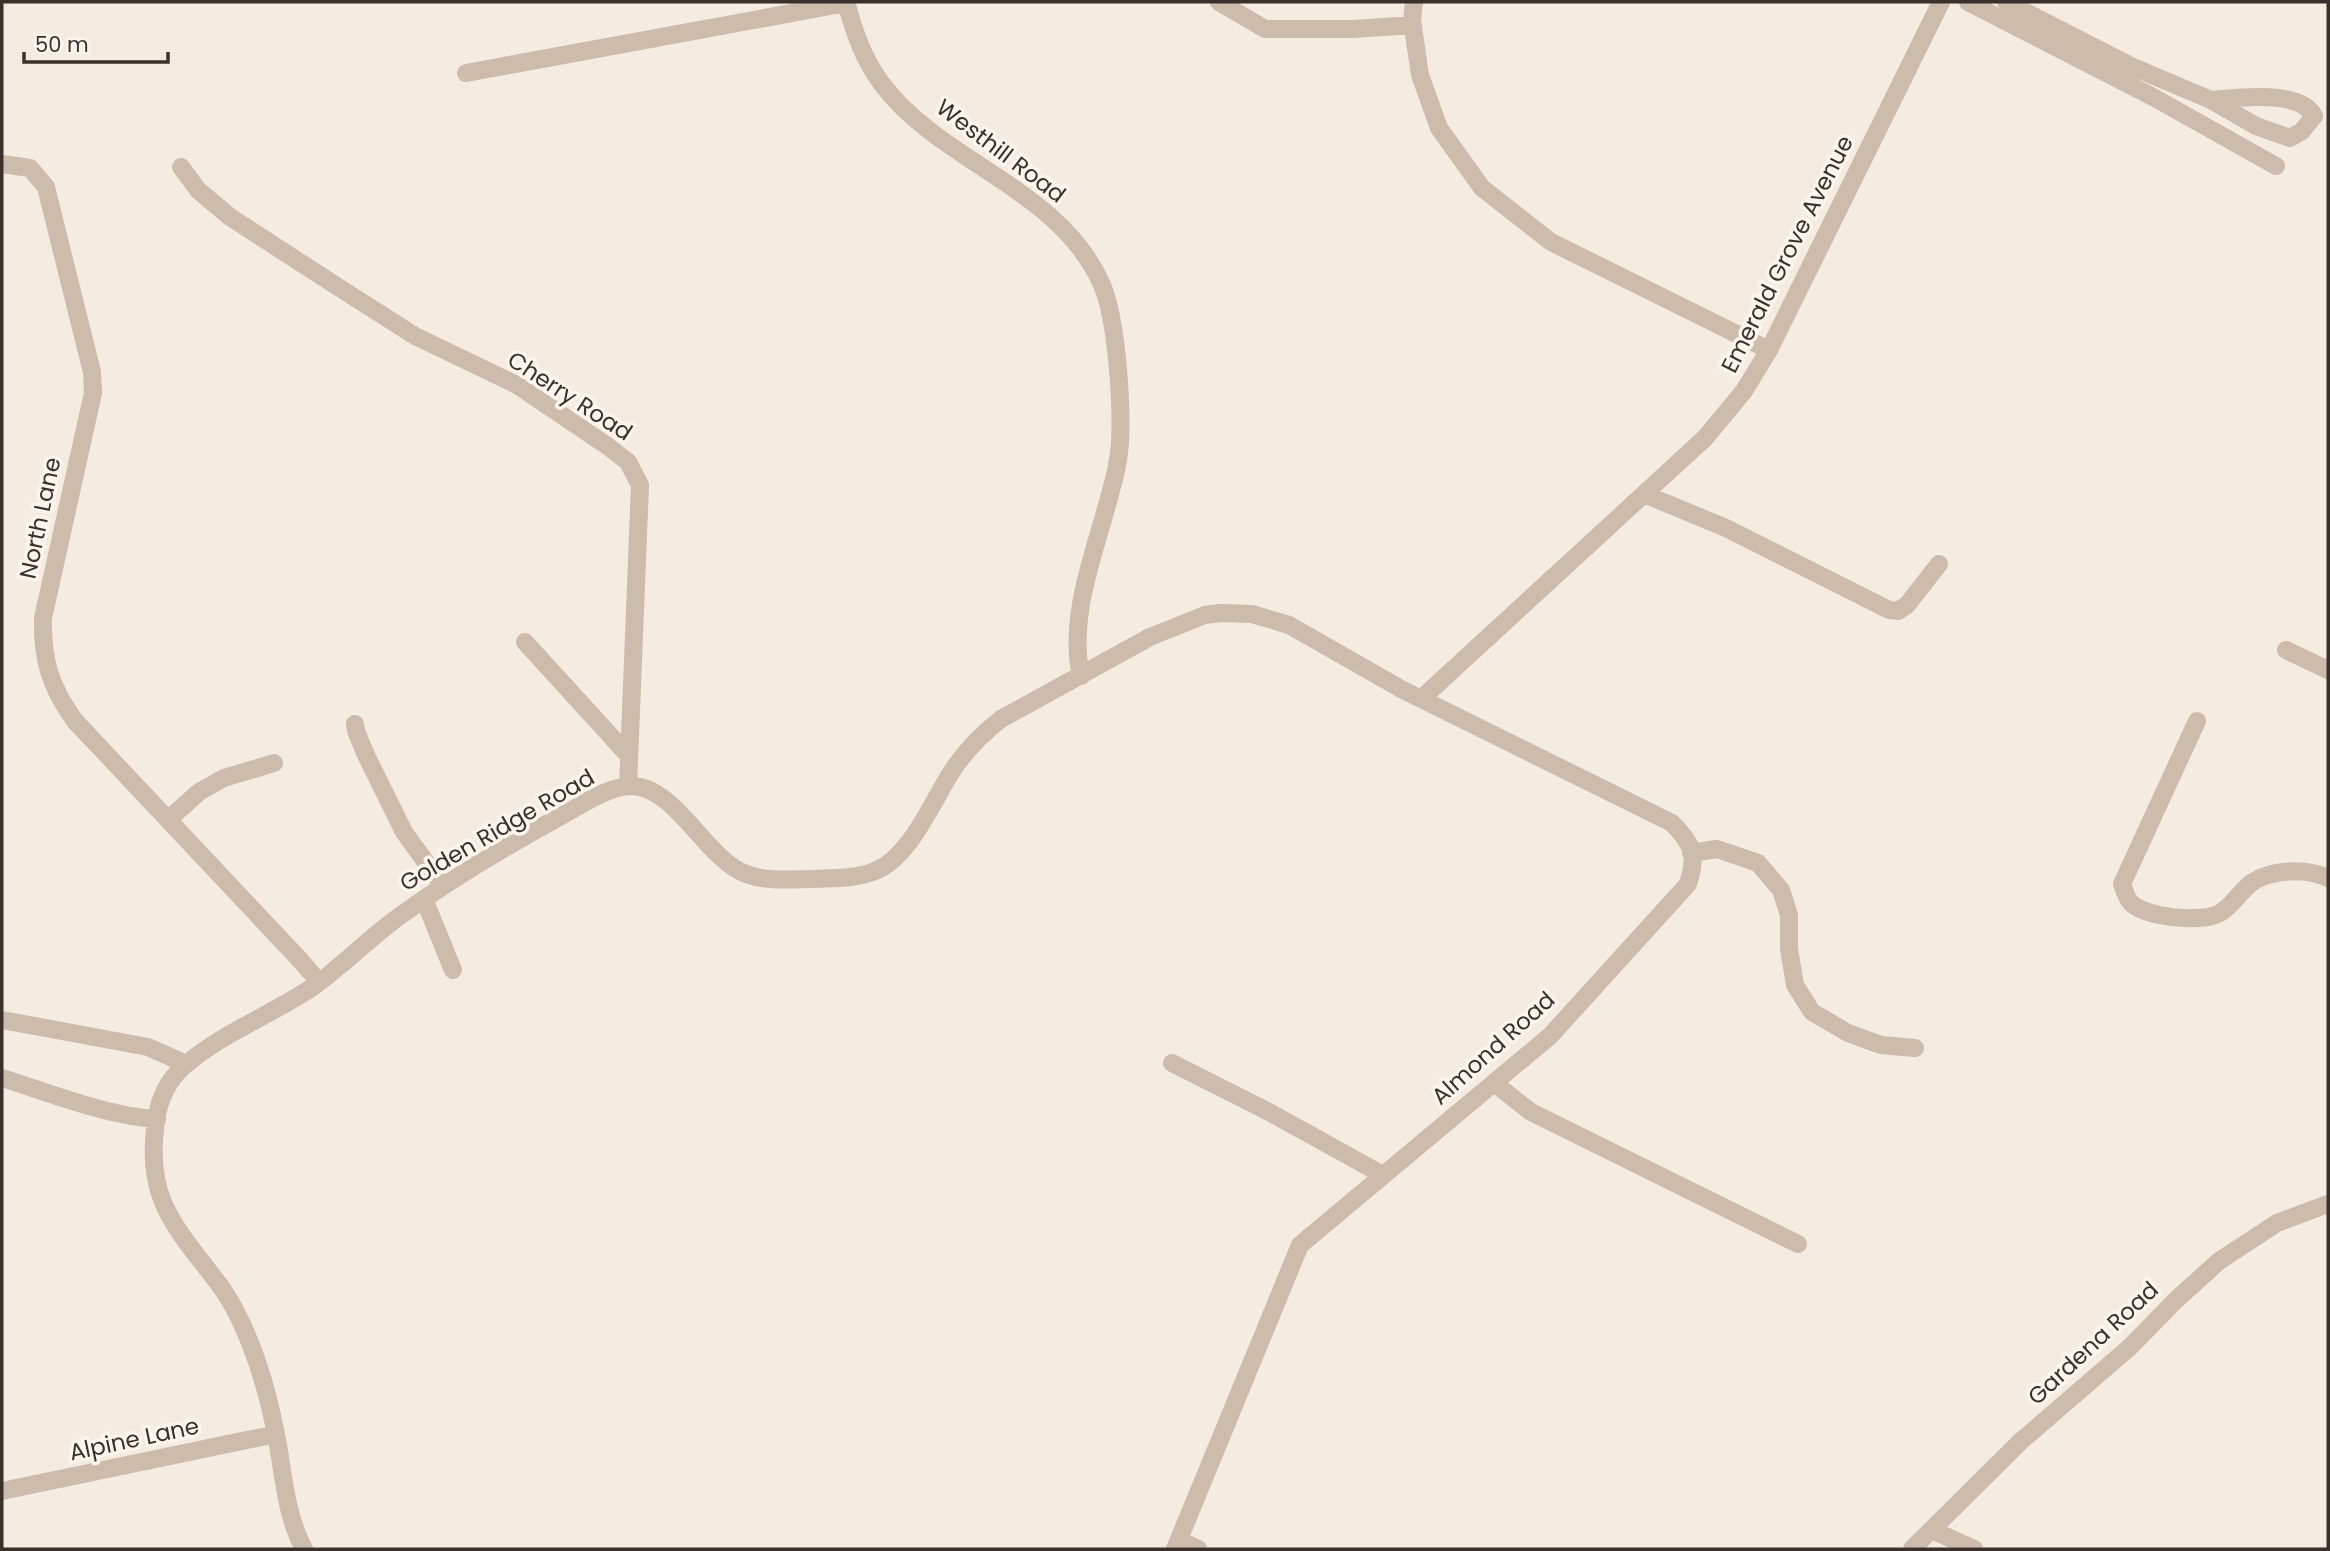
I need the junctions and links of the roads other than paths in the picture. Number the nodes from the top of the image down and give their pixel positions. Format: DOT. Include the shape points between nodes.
graph roads {
  1 [pos="846,2"];
  2 [pos="1219,2"];
  3 [pos="1414,2"];
  4 [pos="1941,2"];
  5 [pos="1968,2"];
  6 [pos="2006,2"];
  7 [pos="1413,25"];
  8 [pos="466,73"];
  9 [pos="2211,100"];
  10 [pos="2,164"];
  11 [pos="2276,166"];
  12 [pos="180,167"];
  13 [pos="1769,350"];
  14 [pos="1644,494"];
  15 [pos="1939,564"];
  16 [pos="525,642"];
  17 [pos="2286,650"];
  18 [pos="2328,670"];
  19 [pos="1081,676"];
  20 [pos="1421,699"];
  21 [pos="2197,721"];
  22 [pos="355,724"];
  23 [pos="629,755"];
  24 [pos="274,763"];
  25 [pos="628,786"];
  26 [pos="169,819"];
  27 [pos="1691,853"];
  28 [pos="2328,878"];
  29 [pos="443,886"];
  30 [pos="424,899"];
  31 [pos="453,970"];
  32 [pos="319,982"];
  33 [pos="2,1020"];
  34 [pos="1915,1048"];
  35 [pos="1172,1063"];
  36 [pos="186,1064"];
  37 [pos="2,1078"];
  38 [pos="1494,1083"];
  39 [pos="157,1119"];
  40 [pos="1383,1175"];
  41 [pos="2328,1204"];
  42 [pos="1798,1244"];
  43 [pos="276,1434"];
  44 [pos="2,1491"];
  45 [pos="1932,1530"];
  46 [pos="1177,1545"];
  47 [pos="304,1549"];
  48 [pos="1198,1549"];
  49 [pos="1912,1549"];
  50 [pos="1973,1549"];
  1 -- 8 [label="street"];
  1 -- 19 [label="street, Westhill Road" via="866,59 892,96 947,144 1049,215 1088,261 1103,289 1115,352 1120,442 1078,629"];
  2 -- 7 [label="street" via="1265,29"];
  3 -- 7 [label="street"];
  4 -- 13 [label="street, Emerald Grove Avenue"];
  5 -- 11 [label="street"];
  6 -- 9 [label="street" via="2133,67"];
  7 -- 13 [label="street" via="1420,75 1439,128 1482,188 1551,242"];
  9 -- 9 [label="street" via="2256,126 2290,138 2314,116 2291,101 2264,96"];
  10 -- 26 [label="street, North Lane" via="30,168 46,187 92,372 93,393 43,618 45,658 55,688 75,721"];
  12 -- 23 [label="street, Cherry Road" via="198,190 230,217 415,336 517,385 628,462 640,485"];
  13 -- 14 [label="street, Emerald Grove Avenue" via="1744,391 1705,438"];
  14 -- 15 [label="street" via="1726,528 1889,610 1907,605"];
  14 -- 20 [label="street, Emerald Grove Avenue"];
  16 -- 23 [label="street"];
  17 -- 18 [label="street"];
  19 -- 20 [label="street, Golden Ridge Road" via="1150,637 1205,615 1237,612 1289,625"];
  19 -- 25 [label="street, Golden Ridge Road" via="986,730 962,757 902,850 889,864 863,875 792,880 743,873 659,795"];
  20 -- 27 [label="street" via="1672,822 1690,842"];
  21 -- 28 [label="street" via="2122,884 2130,903 2171,918 2218,914 2270,873 2315,872"];
  22 -- 29 [label="street" via="404,832"];
  23 -- 25 [label="street, Cherry Road"];
  24 -- 26 [label="street" via="224,778 199,792"];
  25 -- 29 [label="street, Golden Ridge Road" via="555,820"];
  26 -- 32 [label="street, North Lane"];
  27 -- 34 [label="street" via="1717,849 1758,863 1781,890 1789,915 1788,949 1795,985 1812,1012 1881,1045"];
  27 -- 38 [label="street, Almond Road" via="1688,884 1550,1036"];
  29 -- 30 [label="street, Golden Ridge Road"];
  30 -- 31 [label="street"];
  30 -- 32 [label="street, Golden Ridge Road"];
  32 -- 36 [label="street, Golden Ridge Road"];
  33 -- 36 [label="street" via="148,1047"];
  35 -- 40 [label="street"];
  36 -- 39 [label="street, Golden Ridge Road" via="168,1084"];
  37 -- 39 [label="street" via="74,1101"];
  38 -- 40 [label="street, Almond Road"];
  38 -- 42 [label="street" via="1531,1112"];
  39 -- 43 [label="street, Golden Ridge Road" via="155,1161 162,1200 175,1228 234,1308 253,1353"];
  40 -- 46 [label="street, Almond Road" via="1300,1245"];
  41 -- 45 [label="street, Gardena Road" via="2277,1223 2220,1261 2021,1441"];
  43 -- 44 [label="street, Alpine Lane"];
  43 -- 47 [label="street, Golden Ridge Road" via="290,1511"];
  45 -- 49 [label="street, Gardena Road"];
  45 -- 50 [label="street"];
  46 -- 48 [label="street"];
}
